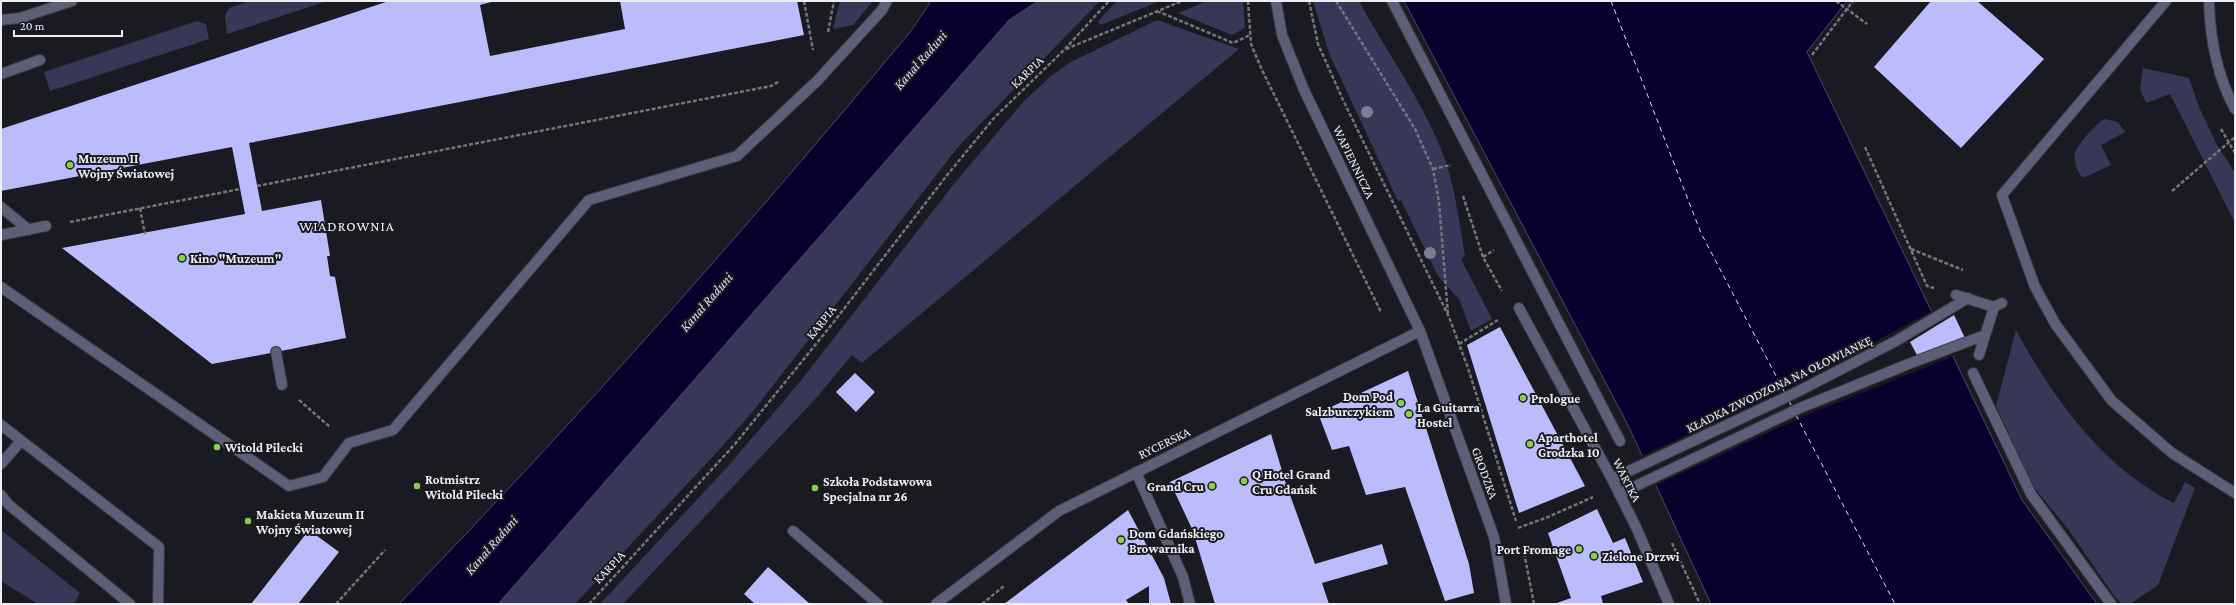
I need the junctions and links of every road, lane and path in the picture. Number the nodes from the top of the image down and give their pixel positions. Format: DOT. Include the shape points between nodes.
graph roads {
  1 [pos="72,1"];
  2 [pos="804,1"];
  3 [pos="887,1"];
  4 [pos="1109,1"];
  5 [pos="1182,1"];
  6 [pos="1248,1"];
  7 [pos="1276,1"];
  8 [pos="1309,1"];
  9 [pos="1336,1"];
  10 [pos="1392,1"];
  11 [pos="1836,1"];
  12 [pos="1853,1"];
  13 [pos="2166,1"];
  14 [pos="2209,1"];
  15 [pos="1847,9"];
  16 [pos="1157,11"];
  17 [pos="1,20"];
  18 [pos="1867,24"];
  19 [pos="1250,35"];
  20 [pos="1064,50"];
  21 [pos="1812,55"];
  22 [pos="40,60"];
  23 [pos="1,74"];
  24 [pos="817,80"];
  25 [pos="771,86"];
  26 [pos="2235,109"];
  27 [pos="2235,137"];
  28 [pos="1865,147"];
  29 [pos="1454,165"];
  30 [pos="1433,169"];
  31 [pos="257,186"];
  32 [pos="240,189"];
  33 [pos="2172,191"];
  34 [pos="1,207"];
  35 [pos="140,208"];
  36 [pos="46,226"];
  37 [pos="29,230"];
  38 [pos="145,234"];
  39 [pos="1,235"];
  40 [pos="1927,286"];
  41 [pos="1,287"];
  42 [pos="1956,295"];
  43 [pos="1968,298"];
  44 [pos="1519,308"];
  45 [pos="1449,317"];
  46 [pos="1482,330"];
  47 [pos="1420,331"];
  48 [pos="1985,335"];
  49 [pos="1396,342"];
  50 [pos="1459,344"];
  51 [pos="276,352"];
  52 [pos="1979,355"];
  53 [pos="1973,373"];
  54 [pos="282,385"];
  55 [pos="1,425"];
  56 [pos="21,441"];
  57 [pos="1620,441"];
  58 [pos="349,443"];
  59 [pos="1,464"];
  60 [pos="1136,472"];
  61 [pos="1612,479"];
  62 [pos="1619,494"];
  63 [pos="2235,494"];
  64 [pos="1,495"];
  65 [pos="1581,503"];
  66 [pos="1518,528"];
  67 [pos="793,531"];
  68 [pos="1520,535"];
  69 [pos="1669,537"];
  70 [pos="1522,542"];
  71 [pos="385,550"];
  72 [pos="130,604"];
  73 [pos="158,604"];
  74 [pos="336,604"];
  75 [pos="588,604"];
  76 [pos="878,604"];
  77 [pos="936,604"];
  78 [pos="1190,604"];
  79 [pos="1506,604"];
  80 [pos="1534,604"];
  81 [pos="1669,604"];
  82 [pos="1700,604"];
  83 [pos="2110,604"];
  1 -- 17 [label="street" via="20,18"];
  2 -- 24 [label="path"];
  3 -- 24 [label="street" via="882,10"];
  4 -- 20 [label="path, KARPIA"];
  5 -- 16 [label="path"];
  6 -- 19 [label="path"];
  7 -- 47 [label="street, WAPIENNICZA" via="1282,35 1304,90"];
  8 -- 45 [label="path" via="1318,44"];
  9 -- 30 [label="path" via="1415,129"];
  10 -- 57 [label="street"];
  11 -- 15 [label="path"];
  12 -- 15 [label="path"];
  13 -- 63 [label="street" via="2002,195 2035,287 2056,325 2112,400 2172,453"];
  14 -- 26 [label="street" via="2209,20 2217,65"];
  15 -- 18 [label="path"];
  15 -- 21 [label="path"];
  16 -- 19 [label="path" via="1234,42"];
  16 -- 20 [label="path"];
  19 -- 49 [label="path" via="1262,70"];
  20 -- 75 [label="path, KARPIA" via="994,118 735,444"];
  22 -- 23 [label="street"];
  24 -- 58 [label="street" via="738,156 589,200 393,430"];
  25 -- 31 [label="path"];
  27 -- 33 [label="path"];
  28 -- 40 [label="path"];
  29 -- 30 [label="path"];
  30 -- 45 [label="path" via="1440,202"];
  32 -- 35 [label="path"];
  34 -- 37 [label="street"];
  35 -- 36 [label="path"];
  35 -- 38 [label="path"];
  36 -- 37 [label="street"];
  37 -- 39 [label="street"];
  41 -- 58 [label="street" via="289,486 323,477"];
  42 -- 43 [label="street"];
  43 -- 48 [label="street" via="1998,305"];
  43 -- 61 [label="street, KŁADKA ZWODZONA NA OŁOWIANKĘ" via="1896,341 1793,394"];
  44 -- 61 [label="street, WARTKA"];
  45 -- 50 [label="path"];
  46 -- 50 [label="path"];
  47 -- 49 [label="street, RYCERSKA"];
  47 -- 79 [label="street, GRODZKA" via="1494,537"];
  48 -- 52 [label="street"];
  48 -- 62 [label="street" via="1800,408"];
  49 -- 60 [label="street, RYCERSKA"];
  50 -- 66 [label="path"];
  51 -- 54 [label="street"];
  53 -- 83 [label="street" via="2031,494"];
  54 -- 58 [label="path"];
  55 -- 56 [label="street"];
  56 -- 59 [label="street"];
  56 -- 73 [label="street" via="159,547"];
  60 -- 77 [label="street, RYCERSKA" via="1058,511"];
  60 -- 78 [label="street" via="1183,577"];
  61 -- 62 [label="street, WARTKA"];
  62 -- 81 [label="street, WARTKA"];
  64 -- 72 [label="street" via="9,505"];
  65 -- 66 [label="path"];
  66 -- 68 [label="path"];
  67 -- 76 [label="street"];
  69 -- 82 [label="path"];
  70 -- 80 [label="path"];
  71 -- 74 [label="path"];
}
